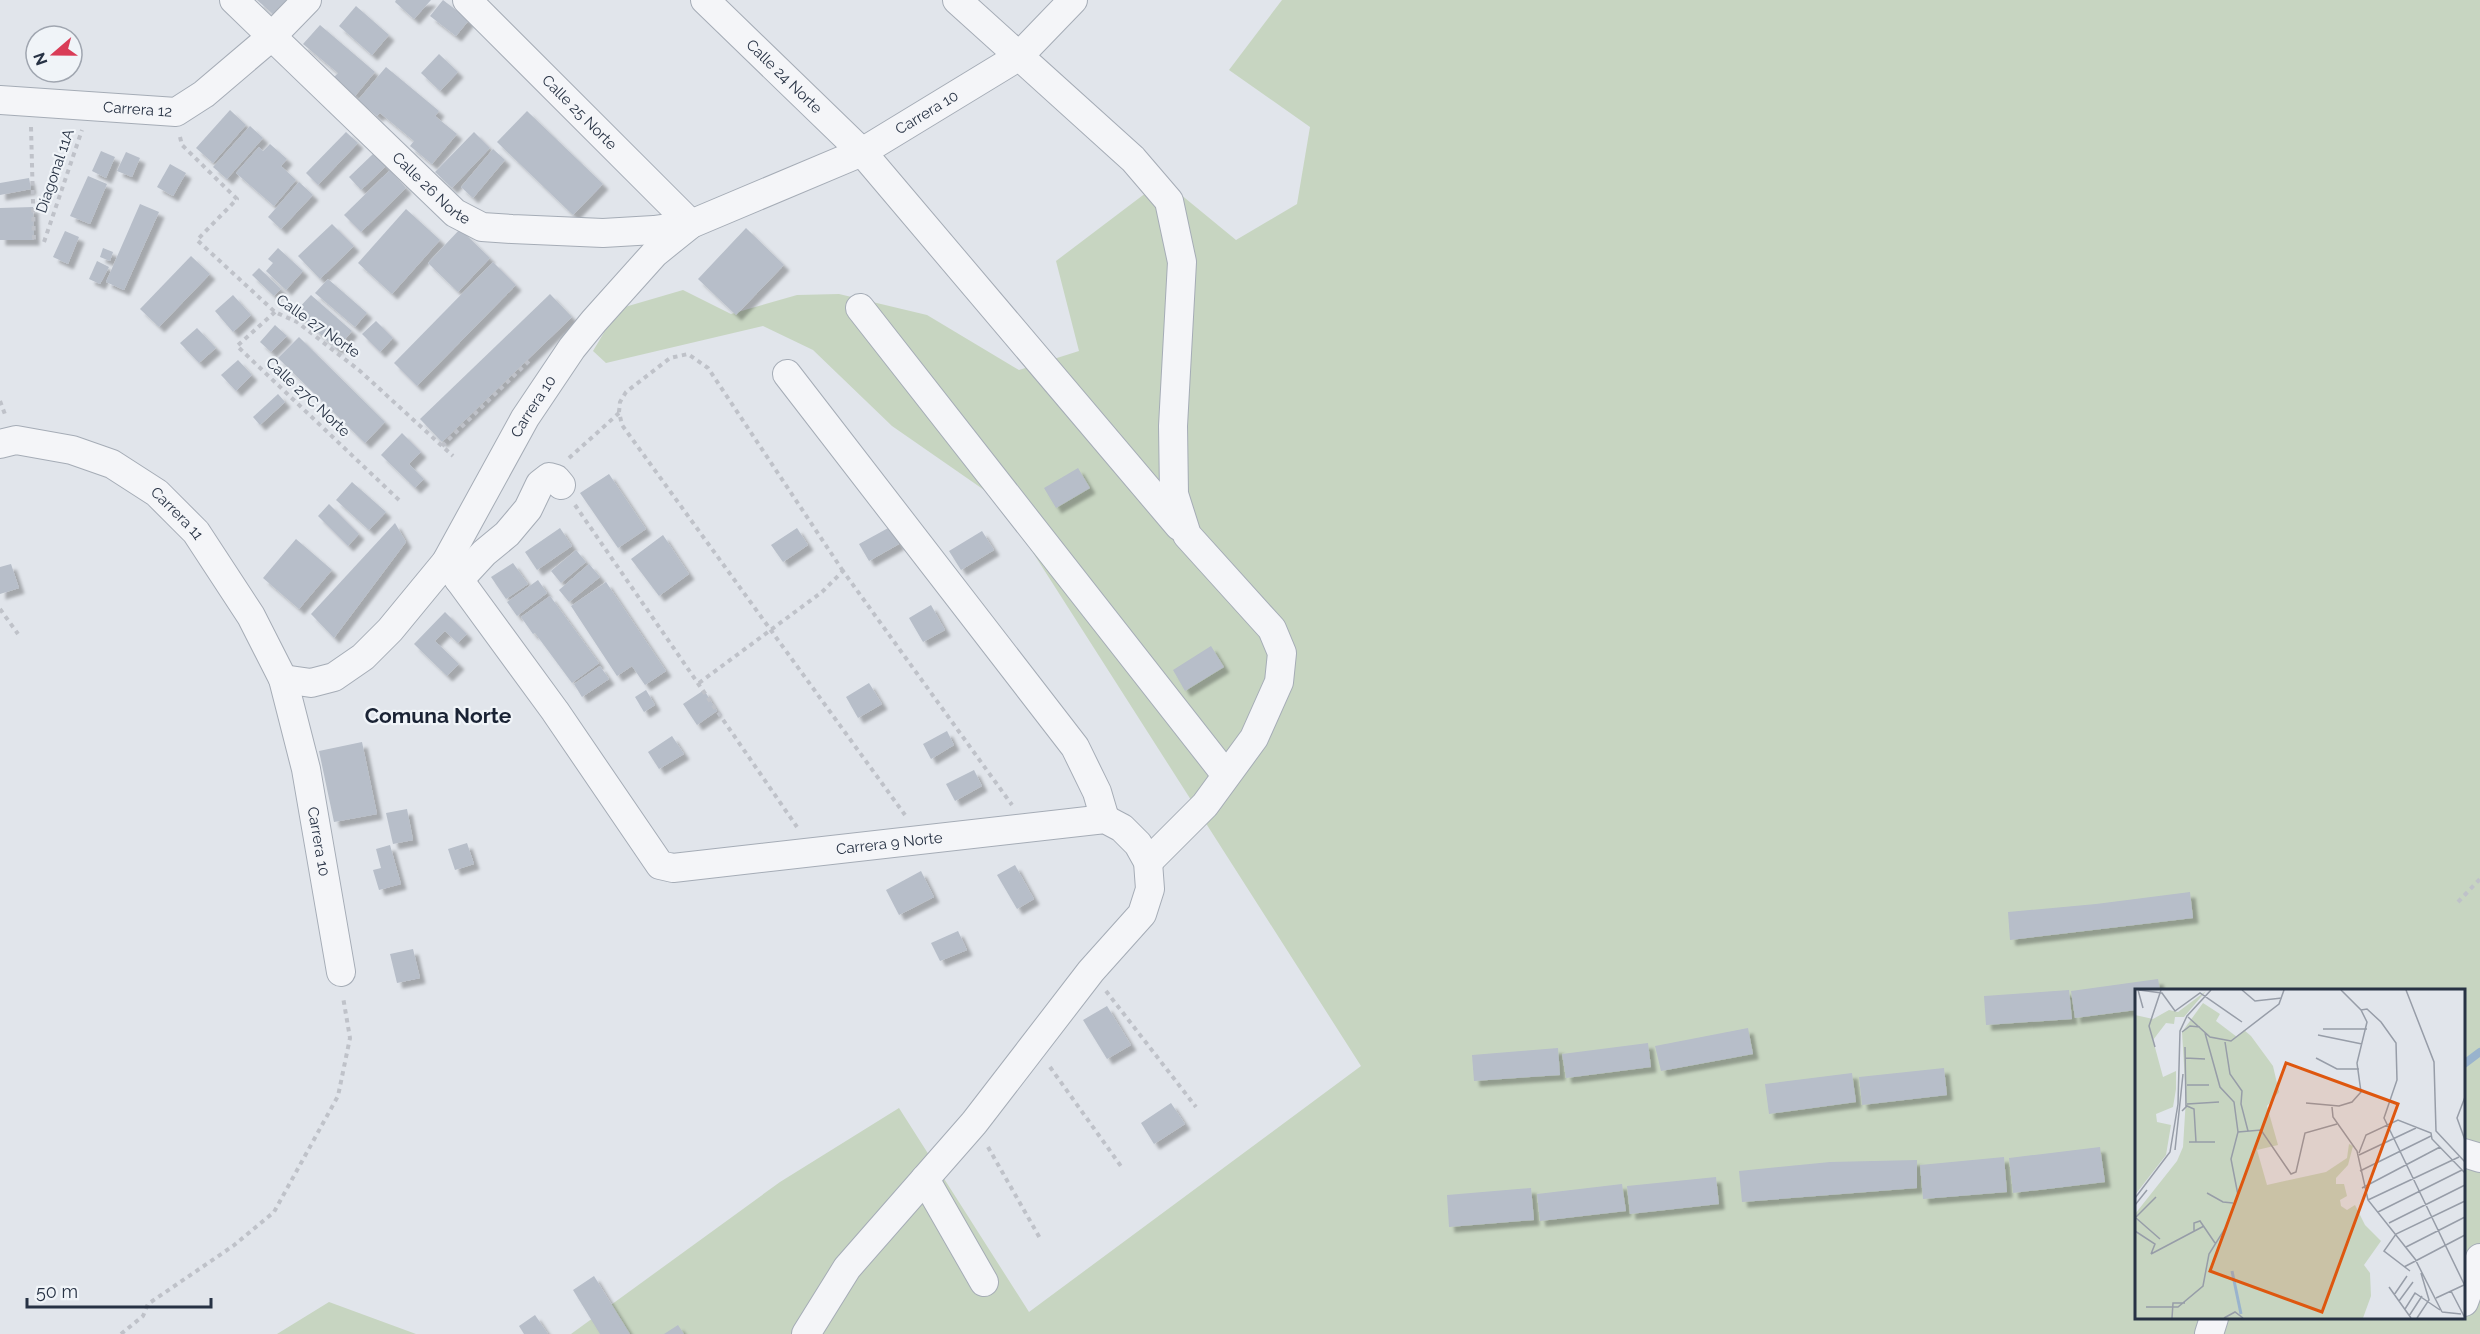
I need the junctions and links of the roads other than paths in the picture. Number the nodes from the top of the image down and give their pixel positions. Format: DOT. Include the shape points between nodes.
graph roads {
  1 [pos="234,0"];
  2 [pos="307,0"];
  3 [pos="467,0"];
  4 [pos="705,0"];
  5 [pos="957,0"];
  6 [pos="1073,0"];
  7 [pos="271,37"];
  8 [pos="1018,57"];
  9 [pos="0,100"];
  10 [pos="862,152"];
  11 [pos="691,224"];
  12 [pos="860,308"];
  13 [pos="787,374"];
  14 [pos="0,444"];
  15 [pos="555,481"];
  16 [pos="1187,535"];
  17 [pos="453,571"];
  18 [pos="283,679"];
  19 [pos="1227,775"];
  20 [pos="1105,819"];
  21 [pos="1148,862"];
  22 [pos="340,972"];
  23 [pos="2465,1154"];
  24 [pos="2480,1158"];
  25 [pos="925,1179"];
  26 [pos="2480,1258"];
  27 [pos="984,1282"];
  28 [pos="2465,1297"];
  29 [pos="2213,1319"];
  30 [pos="806,1334"];
  31 [pos="2209,1334"];
  1 -- 7 [label="street, Calle 26 Norte"];
  2 -- 7 [label="street, Carrera 12"];
  3 -- 11 [label="street, Calle 25 Norte"];
  4 -- 10 [label="street, Calle 24 Norte"];
  5 -- 8 [label="street"];
  6 -- 8 [label="street, Carrera 10"];
  7 -- 9 [label="street, Carrera 12" via="204,94 176,112"];
  7 -- 11 [label="street, Calle 26 Norte" via="455,213 482,227 603,233"];
  8 -- 10 [label="street, Carrera 10"];
  8 -- 16 [label="street" via="1133,159 1169,201 1182,262 1173,426 1174,494"];
  10 -- 11 [label="street, Carrera 10"];
  10 -- 16 [label="street, Calle 24 Norte"];
  11 -- 17 [label="street, Carrera 10" via="655,253 572,348 525,418"];
  12 -- 19 [label="street"];
  13 -- 20 [label="street" via="1075,747"];
  14 -- 18 [label="street, Carrera 11" via="16,440 72,450 112,464 156,493 196,532 251,616"];
  15 -- 17 [label="street" via="540,484 528,509 507,534"];
  16 -- 19 [label="street, Calle 24 Norte" via="1272,629 1282,653 1281,673 1254,738"];
  17 -- 18 [label="street, Carrera 10" via="363,657 334,677 311,683"];
  17 -- 20 [label="street, Carrera 9 Norte" via="660,865 673,868"];
  18 -- 22 [label="street, Carrera 10" via="306,769"];
  19 -- 21 [label="street, Calle 24 Norte" via="1204,805"];
  20 -- 21 [label="street" via="1122,828 1138,844"];
  21 -- 25 [label="street" via="1150,889 1142,914 1091,971 974,1123"];
  23 -- 24 [label="street"];
  25 -- 27 [label="street"];
  25 -- 30 [label="street" via="848,1268"];
  26 -- 28 [label="street"];
  29 -- 31 [label="street"];
}
